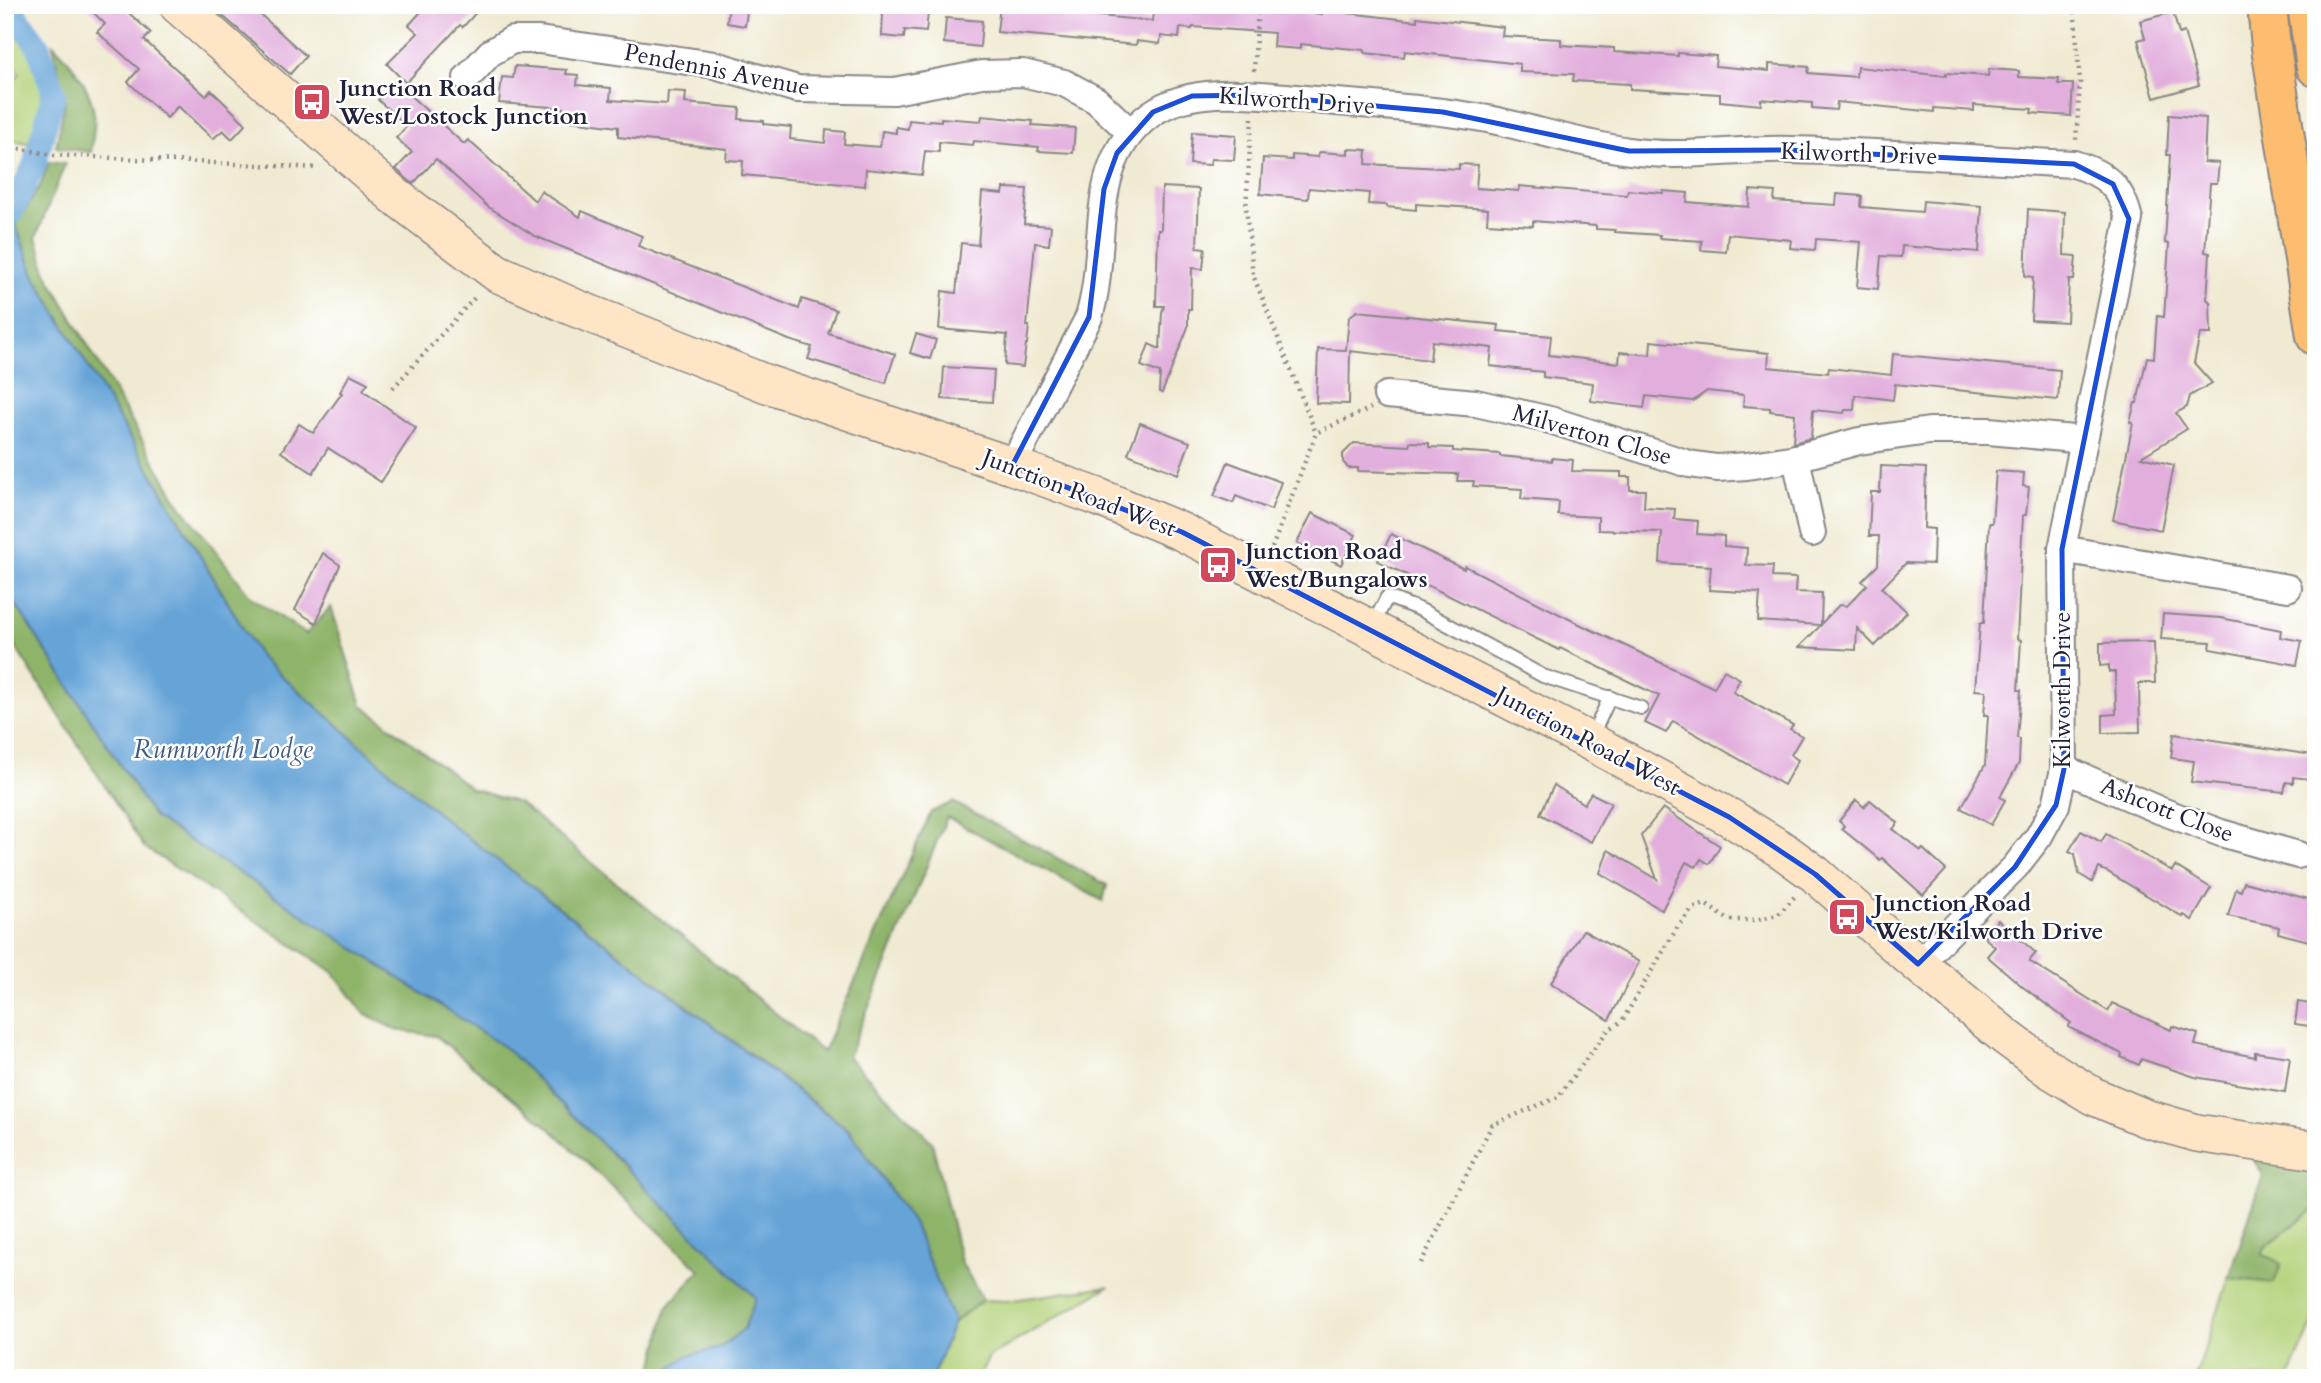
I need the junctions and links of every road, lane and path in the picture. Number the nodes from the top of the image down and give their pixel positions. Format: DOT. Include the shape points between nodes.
graph roads {
  1 [pos="178,5"];
  2 [pos="1258,5"];
  3 [pos="2074,5"];
  4 [pos="2267,5"];
  5 [pos="2307,5"];
  6 [pos="2316,67"];
  7 [pos="467,78"];
  8 [pos="1253,94"];
  9 [pos="1130,132"];
  10 [pos="5,146"];
  11 [pos="2074,164"];
  12 [pos="366,170"];
  13 [pos="497,273"];
  14 [pos="2316,336"];
  15 [pos="393,388"];
  16 [pos="1387,395"];
  17 [pos="1316,433"];
  18 [pos="2084,440"];
  19 [pos="1796,458"];
  20 [pos="1012,466"];
  21 [pos="1812,533"];
  22 [pos="2062,549"];
  23 [pos="1263,572"];
  24 [pos="2288,588"];
  25 [pos="1372,628"];
  26 [pos="1610,697"];
  27 [pos="1641,708"];
  28 [pos="1589,741"];
  29 [pos="2064,769"];
  30 [pos="2298,855"];
  31 [pos="1815,874"];
  32 [pos="1918,964"];
  33 [pos="2316,1151"];
  34 [pos="1421,1263"];
  1 -- 12 [label="street, Junction Road West"];
  2 -- 8 [label="path"];
  3 -- 11 [label="path" via="2080,82"];
  4 -- 14 [label="highway"];
  5 -- 6 [label="highway"];
  7 -- 9 [label="street, Pendennis Avenue" via="490,53 512,40 715,65 797,89 894,91 982,74 1023,73 1064,83 1096,100"];
  8 -- 9 [label="street, Kilworth Drive" via="1192,96 1153,112"];
  8 -- 11 [label="street, Kilworth Drive" via="1443,112 1629,151 1682,155 1788,149"];
  8 -- 17 [label="path" via="1246,206 1253,275"];
  9 -- 20 [label="street, Kilworth Drive" via="1104,189 1095,298 1089,317"];
  10 -- 12 [label="path" via="54,155"];
  11 -- 18 [label="street, Kilworth Drive" via="2113,184 2130,219"];
  12 -- 13 [label="street, Junction Road West"];
  13 -- 15 [label="path"];
  13 -- 20 [label="street, Junction Road West" via="767,384"];
  16 -- 17 [label="path" via="1370,409"];
  16 -- 19 [label="street, Milverton Close" via="1476,402 1550,419 1689,464 1717,468"];
  17 -- 23 [label="path"];
  18 -- 19 [label="street, Milverton Close" via="1930,431 1859,441"];
  18 -- 22 [label="street, Kilworth Drive"];
  19 -- 21 [label="street"];
  20 -- 23 [label="street, Junction Road West" via="1182,532"];
  22 -- 24 [label="street" via="2263,574"];
  22 -- 29 [label="street, Kilworth Drive"];
  23 -- 25 [label="street, Junction Road West"];
  25 -- 26 [label="lane" via="1387,597 1421,610 1543,677"];
  25 -- 28 [label="street, Junction Road West"];
  26 -- 27 [label="lane"];
  26 -- 28 [label="lane"];
  28 -- 31 [label="street, Junction Road West" via="1729,817"];
  29 -- 30 [label="street, Ashcott Close" via="2221,833 2274,838"];
  29 -- 32 [label="street, Kilworth Drive" via="2056,806 2039,836 2015,867"];
  31 -- 32 [label="street, Junction Road West"];
  31 -- 34 [label="path" via="1778,915 1730,920 1705,904 1692,909 1622,1021 1608,1030 1558,1097 1492,1125"];
  32 -- 33 [label="street, Junction Road West" via="2049,1069 2093,1096 2197,1133"];
}
